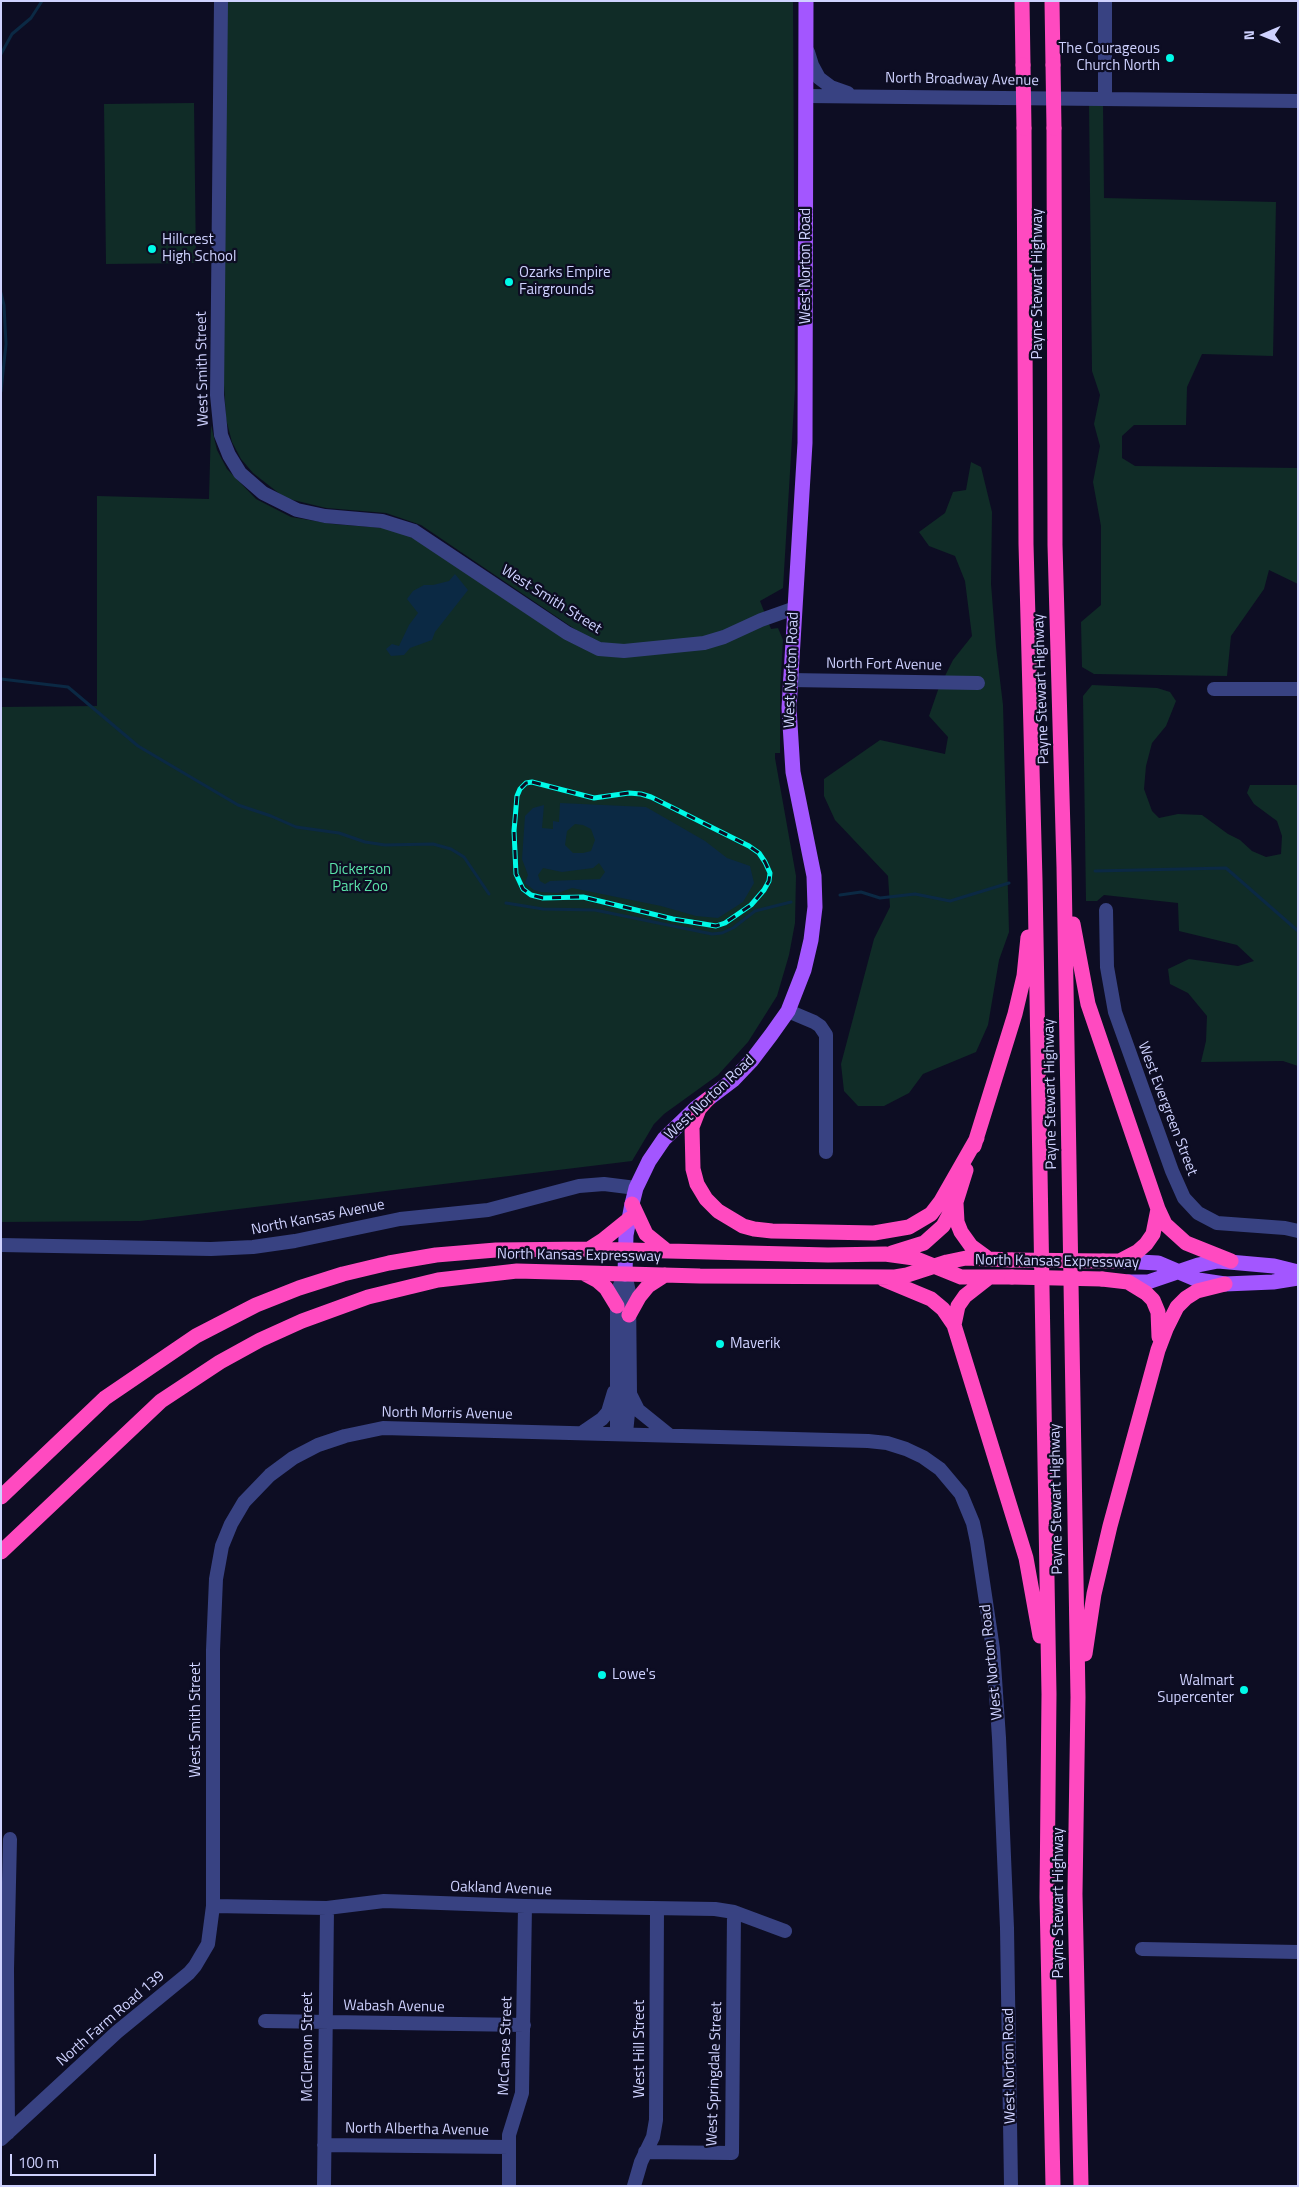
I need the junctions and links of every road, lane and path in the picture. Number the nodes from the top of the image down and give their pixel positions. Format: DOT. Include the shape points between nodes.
graph roads {
  1 [pos="221,1"];
  2 [pos="806,1"];
  3 [pos="1022,1"];
  4 [pos="1052,1"];
  5 [pos="1105,1"];
  6 [pos="806,48"];
  7 [pos="856,95"];
  8 [pos="806,96"];
  9 [pos="1105,98"];
  10 [pos="1298,101"];
  11 [pos="795,608"];
  12 [pos="790,680"];
  13 [pos="978,683"];
  14 [pos="1214,689"];
  15 [pos="1298,689"];
  16 [pos="1064,867"];
  17 [pos="1035,880"];
  18 [pos="1106,910"];
  19 [pos="788,1011"];
  20 [pos="708,1099"];
  21 [pos="977,1138"];
  22 [pos="826,1152"];
  23 [pos="636,1188"];
  24 [pos="956,1202"];
  25 [pos="632,1204"];
  26 [pos="1158,1209"];
  27 [pos="629,1219"];
  28 [pos="1298,1231"];
  29 [pos="1,1245"];
  30 [pos="589,1249"];
  31 [pos="625,1250"];
  32 [pos="667,1251"];
  33 [pos="886,1254"];
  34 [pos="986,1257"];
  35 [pos="1120,1261"];
  36 [pos="1231,1261"];
  37 [pos="935,1266"];
  38 [pos="1179,1272"];
  39 [pos="1298,1272"];
  40 [pos="582,1273"];
  41 [pos="625,1274"];
  42 [pos="665,1275"];
  43 [pos="874,1276"];
  44 [pos="988,1278"];
  45 [pos="1298,1278"];
  46 [pos="1128,1282"];
  47 [pos="1225,1284"];
  48 [pos="623,1311"];
  49 [pos="954,1325"];
  50 [pos="1158,1350"];
  51 [pos="618,1380"];
  52 [pos="630,1393"];
  53 [pos="583,1432"];
  54 [pos="621,1433"];
  55 [pos="668,1435"];
  56 [pos="1,1497"];
  57 [pos="226,1535"];
  58 [pos="1,1552"];
  59 [pos="1049,1694"];
  60 [pos="1078,1697"];
  61 [pos="10,1839"];
  62 [pos="213,1906"];
  63 [pos="525,1906"];
  64 [pos="327,1908"];
  65 [pos="657,1909"];
  66 [pos="734,1912"];
  67 [pos="785,1931"];
  68 [pos="1142,1949"];
  69 [pos="1298,1952"];
  70 [pos="265,2021"];
  71 [pos="324,2022"];
  72 [pos="524,2025"];
  73 [pos="4,2136"];
  74 [pos="324,2145"];
  75 [pos="509,2147"];
  76 [pos="645,2152"];
  77 [pos="324,2186"];
  78 [pos="509,2186"];
  79 [pos="634,2186"];
  80 [pos="1012,2186"];
  81 [pos="1053,2186"];
  82 [pos="1081,2186"];
  1 -- 11 [label="street, West Smith Street" via="217,395 221,435 240,473 255,487 289,507 325,516 382,521 414,531 567,633 599,649 624,651 704,644"];
  2 -- 6 [label="main road, West Norton Road"];
  3 -- 17 [label="highway, Payne Stewart Highway, bridge" via="1026,544"];
  4 -- 16 [label="highway, Payne Stewart Highway, bridge" via="1055,546"];
  5 -- 9 [label="street"];
  6 -- 7 [label="street" via="819,78 831,87"];
  6 -- 8 [label="main road, West Norton Road"];
  7 -- 8 [label="street, North Broadway Avenue"];
  7 -- 9 [label="street, North Broadway Avenue"];
  8 -- 11 [label="main road, West Norton Road" via="807,395"];
  9 -- 10 [label="street, North Broadway Avenue"];
  11 -- 12 [label="main road, West Norton Road"];
  12 -- 13 [label="street, North Fort Avenue"];
  12 -- 19 [label="main road, West Norton Road" via="791,750 812,861 815,907 808,956"];
  14 -- 15 [label="street"];
  16 -- 26 [label="highway" via="1088,1004"];
  16 -- 60 [label="highway, Payne Stewart Highway"];
  17 -- 21 [label="highway" via="1020,993"];
  17 -- 59 [label="highway, Payne Stewart Highway"];
  18 -- 28 [label="street, West Evergreen Street" via="1107,967 1115,1012 1184,1198 1198,1213 1217,1223"];
  19 -- 20 [label="main road, West Norton Road" via="752,1060"];
  19 -- 22 [label="street" via="814,1022 826,1035"];
  20 -- 21 [label="highway" via="699,1109 692,1127 693,1169 697,1184 718,1211 754,1229 874,1233 909,1227 937,1208"];
  20 -- 23 [label="main road, West Norton Road" via="664,1139"];
  21 -- 24 [label="highway"];
  23 -- 25 [label="main road, West Norton Road"];
  23 -- 29 [label="street, North Kansas Avenue" via="588,1185 488,1210 400,1219 274,1244 211,1249"];
  24 -- 33 [label="highway" via="944,1226 932,1237 917,1246"];
  24 -- 34 [label="highway" via="961,1232 971,1246"];
  25 -- 27 [label="main road, West Norton Road"];
  25 -- 32 [label="highway" via="646,1234"];
  26 -- 35 [label="highway" via="1153,1234 1146,1244"];
  26 -- 36 [label="highway" via="1165,1224 1186,1243"];
  27 -- 30 [label="highway"];
  27 -- 31 [label="main road, West Norton Road"];
  30 -- 31 [label="highway, North Kansas Expressway"];
  30 -- 56 [label="highway, North Kansas Expressway" via="456,1253 366,1268 256,1305 209,1329 105,1398"];
  31 -- 32 [label="highway, North Kansas Expressway"];
  31 -- 41 [label="main road, West Norton Road"];
  32 -- 33 [label="highway, North Kansas Expressway"];
  33 -- 37 [label="highway, North Kansas Expressway" via="905,1256"];
  34 -- 35 [label="highway, North Kansas Expressway, bridge"];
  34 -- 37 [label="highway, North Kansas Expressway" via="958,1259"];
  35 -- 38 [label="main road, North Kansas Expressway" via="1147,1261"];
  36 -- 38 [label="main road, North Kansas Expressway" via="1207,1263"];
  36 -- 39 [label="main road, North Kansas Expressway"];
  37 -- 43 [label="highway, North Kansas Expressway" via="907,1276"];
  37 -- 44 [label="highway, North Kansas Expressway" via="954,1276"];
  38 -- 46 [label="main road, North Kansas Expressway" via="1148,1282"];
  38 -- 47 [label="main road, North Kansas Expressway" via="1198,1280"];
  40 -- 41 [label="highway, North Kansas Expressway"];
  40 -- 48 [label="highway" via="606,1288"];
  40 -- 58 [label="highway, North Kansas Expressway" via="517,1271 414,1285 309,1318 260,1340 161,1401"];
  41 -- 42 [label="highway, North Kansas Expressway"];
  41 -- 48 [label="street, West Norton Road" via="629,1292"];
  42 -- 43 [label="highway, North Kansas Expressway"];
  42 -- 48 [label="highway" via="648,1286"];
  43 -- 49 [label="highway" via="931,1299"];
  44 -- 46 [label="highway, North Kansas Expressway, bridge"];
  44 -- 49 [label="highway" via="965,1296 958,1306"];
  45 -- 47 [label="main road, North Kansas Expressway"];
  46 -- 50 [label="highway" via="1146,1293 1156,1307 1160,1327"];
  47 -- 50 [label="highway" via="1197,1291 1182,1301 1169,1321"];
  48 -- 51 [label="street, West Norton Road"];
  48 -- 52 [label="street, West Norton Road"];
  49 -- 59 [label="highway" via="1026,1558"];
  50 -- 60 [label="highway" via="1096,1586"];
  51 -- 53 [label="street" via="608,1412"];
  51 -- 54 [label="street, West Norton Road"];
  52 -- 54 [label="street, West Norton Road"];
  52 -- 55 [label="street" via="638,1410"];
  53 -- 54 [label="street, North Morris Avenue"];
  53 -- 57 [label="street, North Morris Avenue" via="384,1428 345,1436 305,1451 270,1475 244,1502"];
  54 -- 55 [label="street, West Norton Road"];
  55 -- 80 [label="street, West Norton Road" via="888,1443 915,1452 931,1462 961,1494 977,1542 996,1680 1007,1919"];
  57 -- 62 [label="street, West Smith Street" via="216,1579 214,1617"];
  59 -- 81 [label="highway, Payne Stewart Highway" via="1047,1897"];
  60 -- 82 [label="highway, Payne Stewart Highway" via="1075,1894"];
  61 -- 73 [label="street"];
  62 -- 64 [label="street, Oakland Avenue"];
  62 -- 73 [label="street, North Farm Road 139" via="210,1938 196,1966 117,2032"];
  63 -- 64 [label="street, Oakland Avenue" via="384,1901"];
  63 -- 65 [label="street, Oakland Avenue"];
  63 -- 72 [label="street, McCanse Street"];
  64 -- 71 [label="street, McClernon Street"];
  65 -- 66 [label="street, Oakland Avenue"];
  65 -- 76 [label="street, West Hill Street" via="657,2112 653,2137"];
  66 -- 67 [label="street, Oakland Avenue"];
  66 -- 76 [label="street, West Springdale Street" via="732,2153"];
  68 -- 69 [label="street"];
  70 -- 71 [label="street, Wabash Avenue"];
  71 -- 72 [label="street, Wabash Avenue"];
  71 -- 74 [label="street, McClernon Street"];
  72 -- 75 [label="street, McCanse Street" via="522,2093 511,2126"];
  74 -- 75 [label="street, North Albertha Avenue"];
  74 -- 77 [label="street, McClernon Street"];
  75 -- 78 [label="street, McCanse Street"];
  76 -- 79 [label="street, West Hill Street"];
}
